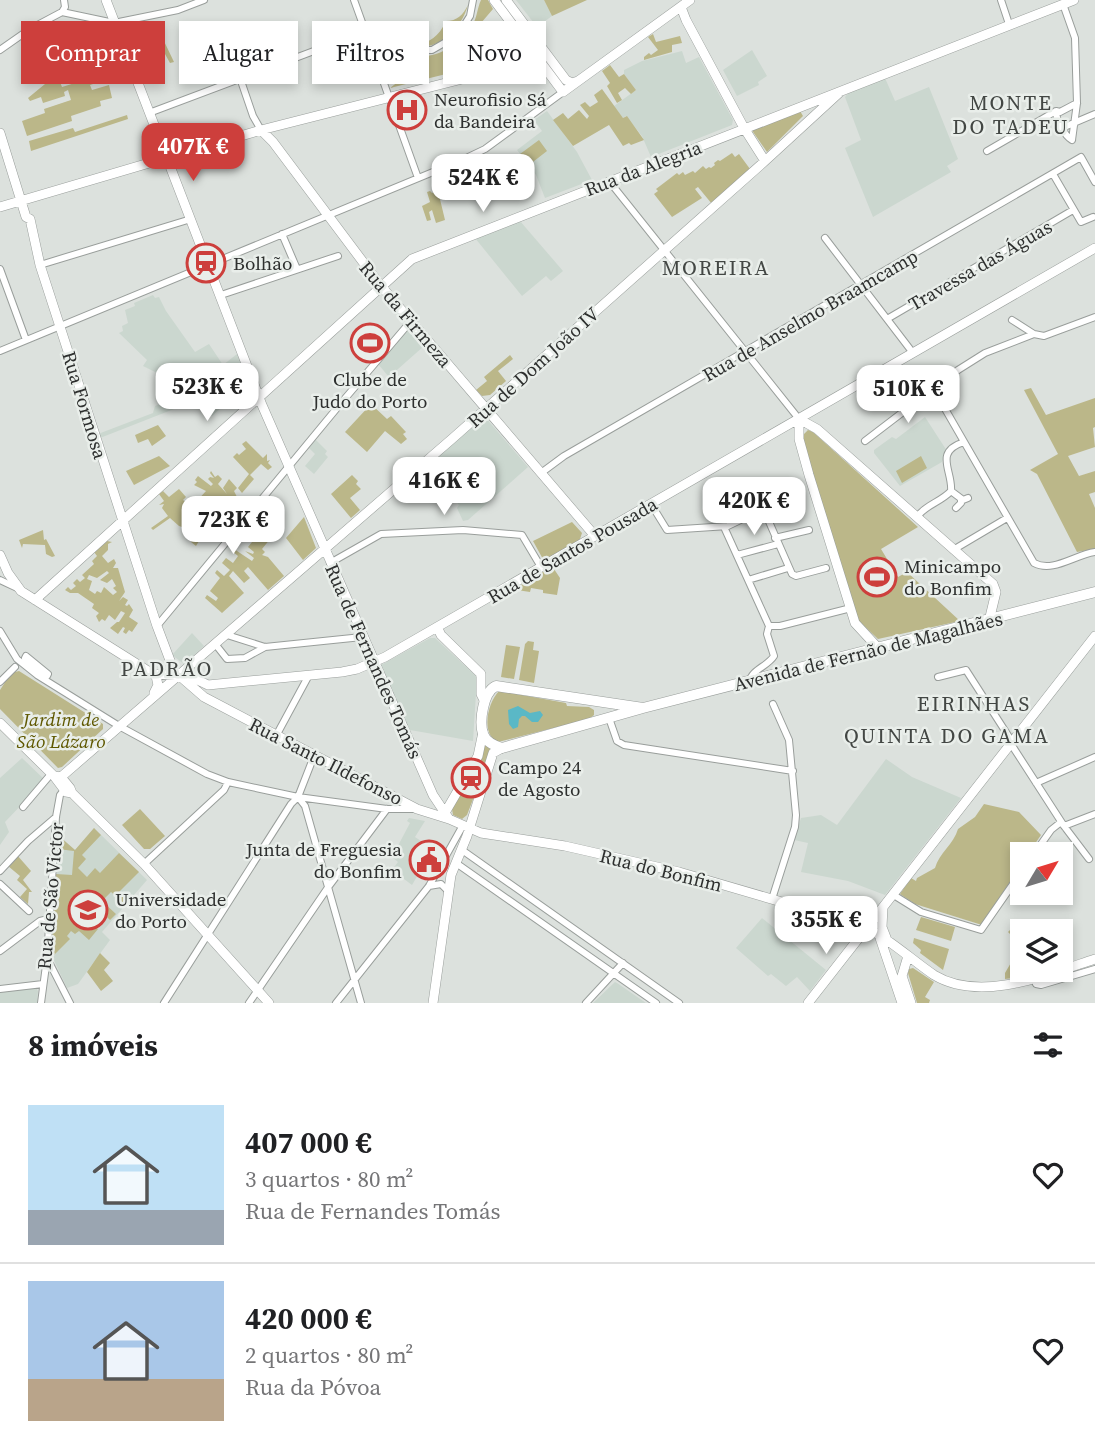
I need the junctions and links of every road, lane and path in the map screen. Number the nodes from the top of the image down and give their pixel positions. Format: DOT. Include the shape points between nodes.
graph roads {
  1 [pos="72,0"];
  2 [pos="106,0"];
  3 [pos="182,0"];
  4 [pos="204,0"];
  5 [pos="354,0"];
  6 [pos="473,0"];
  7 [pos="494,0"];
  8 [pos="506,0"];
  9 [pos="690,0"];
  10 [pos="1001,0"];
  11 [pos="1074,0"];
  12 [pos="680,3"];
  13 [pos="1063,4"];
  14 [pos="63,6"];
  15 [pos="183,9"];
  16 [pos="108,21"];
  17 [pos="113,21"];
  18 [pos="124,21"];
  19 [pos="362,21"];
  20 [pos="510,21"];
  21 [pos="522,21"];
  22 [pos="1009,24"];
  23 [pos="0,50"];
  24 [pos="429,50"];
  25 [pos="546,54"];
  26 [pos="546,70"];
  27 [pos="580,80"];
  28 [pos="138,84"];
  29 [pos="224,84"];
  30 [pos="242,84"];
  31 [pos="385,84"];
  32 [pos="444,84"];
  33 [pos="842,89"];
  34 [pos="563,92"];
  35 [pos="390,98"];
  36 [pos="1077,103"];
  37 [pos="803,105"];
  38 [pos="1056,111"];
  39 [pos="149,113"];
  40 [pos="1095,114"];
  41 [pos="813,118"];
  42 [pos="1073,122"];
  43 [pos="744,128"];
  44 [pos="1062,128"];
  45 [pos="261,130"];
  46 [pos="0,132"];
  47 [pos="3,150"];
  48 [pos="987,151"];
  49 [pos="167,157"];
  50 [pos="765,161"];
  51 [pos="1053,174"];
  52 [pos="418,178"];
  53 [pos="609,181"];
  54 [pos="1095,181"];
  55 [pos="22,201"];
  56 [pos="0,207"];
  57 [pos="1073,210"];
  58 [pos="327,215"];
  59 [pos="1093,217"];
  60 [pos="191,219"];
  61 [pos="282,234"];
  62 [pos="825,238"];
  63 [pos="1095,248"];
  64 [pos="665,249"];
  65 [pos="338,256"];
  66 [pos="40,265"];
  67 [pos="209,265"];
  68 [pos="0,269"];
  69 [pos="297,269"];
  70 [pos="381,286"];
  71 [pos="861,286"];
  72 [pos="221,295"];
  73 [pos="1095,317"];
  74 [pos="887,319"];
  75 [pos="1012,320"];
  76 [pos="411,321"];
  77 [pos="60,326"];
  78 [pos="1034,334"];
  79 [pos="26,340"];
  80 [pos="0,351"];
  81 [pos="745,353"];
  82 [pos="914,353"];
  83 [pos="933,388"];
  84 [pos="259,396"];
  85 [pos="485,409"];
  86 [pos="799,419"];
  87 [pos="865,441"];
  88 [pos="964,442"];
  89 [pos="288,467"];
  90 [pos="541,473"];
  91 [pos="951,491"];
  92 [pos="790,496"];
  93 [pos="652,504"];
  94 [pos="763,508"];
  95 [pos="956,508"];
  96 [pos="916,517"];
  97 [pos="1007,518"];
  98 [pos="121,521"];
  99 [pos="724,527"];
  100 [pos="809,530"];
  101 [pos="595,536"];
  102 [pos="777,541"];
  103 [pos="324,550"];
  104 [pos="953,550"];
  105 [pos="1095,551"];
  106 [pos="0,555"];
  107 [pos="737,555"];
  108 [pos="330,563"];
  109 [pos="541,567"];
  110 [pos="789,568"];
  111 [pos="826,568"];
  112 [pos="0,580"];
  113 [pos="748,580"];
  114 [pos="21,591"];
  115 [pos="1094,593"];
  116 [pos="35,600"];
  117 [pos="850,608"];
  118 [pos="989,621"];
  119 [pos="157,626"];
  120 [pos="769,626"];
  121 [pos="437,627"];
  122 [pos="0,631"];
  123 [pos="227,635"];
  124 [pos="1095,636"];
  125 [pos="362,637"];
  126 [pos="215,645"];
  127 [pos="265,647"];
  128 [pos="879,649"];
  129 [pos="375,662"];
  130 [pos="15,663"];
  131 [pos="153,674"];
  132 [pos="309,675"];
  133 [pos="179,676"];
  134 [pos="938,677"];
  135 [pos="750,681"];
  136 [pos="0,682"];
  137 [pos="208,685"];
  138 [pos="204,697"];
  139 [pos="152,698"];
  140 [pos="484,700"];
  141 [pos="597,703"];
  142 [pos="773,704"];
  143 [pos="643,708"];
  144 [pos="609,718"];
  145 [pos="598,722"];
  146 [pos="0,723"];
  147 [pos="119,726"];
  148 [pos="483,732"];
  149 [pos="276,736"];
  150 [pos="1011,744"];
  151 [pos="502,748"];
  152 [pos="314,756"];
  153 [pos="1095,757"];
  154 [pos="793,771"];
  155 [pos="55,776"];
  156 [pos="228,782"];
  157 [pos="1036,783"];
  158 [pos="68,791"];
  159 [pos="433,795"];
  160 [pos="298,797"];
  161 [pos="23,807"];
  162 [pos="387,809"];
  163 [pos="419,810"];
  164 [pos="1095,814"];
  165 [pos="448,815"];
  166 [pos="56,817"];
  167 [pos="1063,824"];
  168 [pos="466,828"];
  169 [pos="1042,842"];
  170 [pos="462,850"];
  171 [pos="1088,859"];
  172 [pos="456,863"];
  173 [pos="145,864"];
  174 [pos="0,871"];
  175 [pos="501,877"];
  176 [pos="0,884"];
  177 [pos="329,886"];
  178 [pos="429,886"];
  179 [pos="1010,888"];
  180 [pos="493,889"];
  181 [pos="448,893"];
  182 [pos="892,894"];
  183 [pos="772,899"];
  184 [pos="883,907"];
  185 [pos="29,911"];
  186 [pos="48,919"];
  187 [pos="867,928"];
  188 [pos="207,933"];
  189 [pos="582,935"];
  190 [pos="883,936"];
  191 [pos="575,946"];
  192 [pos="0,951"];
  193 [pos="908,956"];
  194 [pos="47,958"];
  195 [pos="1095,959"];
  196 [pos="623,963"];
  197 [pos="1073,966"];
  198 [pos="1095,970"];
  199 [pos="614,973"];
  200 [pos="1073,976"];
  201 [pos="355,979"];
  202 [pos="1018,982"];
  203 [pos="1036,982"];
  204 [pos="1052,982"];
  205 [pos="43,984"];
  206 [pos="0,989"];
  207 [pos="258,990"];
  208 [pos="670,996"];
  209 [pos="41,1003"];
  210 [pos="70,1003"];
  211 [pos="164,1003"];
  212 [pos="249,1003"];
  213 [pos="269,1003"];
  214 [pos="336,1003"];
  215 [pos="361,1003"];
  216 [pos="433,1003"];
  217 [pos="586,1003"];
  218 [pos="656,1003"];
  219 [pos="665,1003"];
  220 [pos="679,1003"];
  221 [pos="808,1003"];
  222 [pos="902,1003"];
  223 [pos="911,1003"];
  1 -- 14 [label="street"];
  2 -- 17 [label="street, Rua de Fernandes Tomás"];
  3 -- 15 [label="street"];
  4 -- 15 [label="street"];
  5 -- 19 [label="street"];
  6 -- 24 [label="street" via="470,16 458,35"];
  7 -- 20 [label="street"];
  8 -- 21 [label="street"];
  9 -- 12 [label="street"];
  10 -- 22 [label="street"];
  11 -- 13 [label="street, Rua da Alegria"];
  12 -- 27 [label="street"];
  12 -- 43 [label="street"];
  13 -- 22 [label="street, Rua da Alegria"];
  13 -- 36 [label="street" via="1075,38"];
  14 -- 16 [label="street"];
  14 -- 23 [label="street"];
  15 -- 18 [label="street"];
  22 -- 33 [label="street, Rua da Alegria"];
  25 -- 27 [label="street" via="566,80"];
  26 -- 34 [label="street"];
  27 -- 34 [label="street"];
  28 -- 39 [label="street, Rua de Fernandes Tomás"];
  29 -- 39 [label="street"];
  30 -- 45 [label="street, Rua da Firmeza"];
  31 -- 35 [label="street"];
  32 -- 35 [label="street"];
  33 -- 37 [label="street, Rua da Alegria"];
  33 -- 41 [label="street, Rua de Dom João IV"];
  34 -- 52 [label="street" via="485,149"];
  35 -- 45 [label="street"];
  35 -- 52 [label="street"];
  36 -- 38 [label="street"];
  36 -- 42 [label="street"];
  37 -- 41 [label="street"];
  37 -- 43 [label="street, Rua da Alegria"];
  38 -- 44 [label="street"];
  38 -- 48 [label="street"];
  39 -- 49 [label="street, Rua de Fernandes Tomás"];
  40 -- 42 [label="street"];
  41 -- 50 [label="street, Rua de Dom João IV"];
  42 -- 44 [label="street"];
  42 -- 44 [label="street" via="1072,140"];
  43 -- 50 [label="street"];
  43 -- 53 [label="street, Rua da Alegria"];
  45 -- 49 [label="street"];
  45 -- 58 [label="street, Rua da Firmeza"];
  46 -- 47 [label="street, Rua Formosa"];
  47 -- 55 [label="street, Rua Formosa"];
  49 -- 55 [label="street"];
  49 -- 60 [label="street, Rua de Fernandes Tomás"];
  50 -- 64 [label="street, Rua de Dom João IV"];
  51 -- 54 [label="street, Rua de Anselmo Braamcamp" via="1081,158"];
  51 -- 57 [label="street"];
  51 -- 71 [label="street, Rua de Anselmo Braamcamp"];
  52 -- 58 [label="street"];
  53 -- 64 [label="street"];
  53 -- 70 [label="street, Rua da Alegria" via="418,256"];
  55 -- 56 [label="street"];
  55 -- 66 [label="street, Rua Formosa"];
  57 -- 59 [label="street" via="1081,222"];
  57 -- 74 [label="street, Travessa das Águas"];
  58 -- 61 [label="street"];
  58 -- 70 [label="street, Rua da Firmeza"];
  60 -- 66 [label="street"];
  60 -- 67 [label="street, Rua de Fernandes Tomás"];
  61 -- 67 [label="street"];
  61 -- 69 [label="street"];
  62 -- 71 [label="street"];
  63 -- 82 [label="street, Rua de Santos Pousada"];
  64 -- 81 [label="street"];
  64 -- 85 [label="street, Rua de Dom João IV"];
  65 -- 69 [label="street"];
  66 -- 77 [label="street, Rua Formosa"];
  67 -- 72 [label="street, Rua de Fernandes Tomás"];
  67 -- 77 [label="street"];
  68 -- 79 [label="street"];
  69 -- 72 [label="street"];
  70 -- 76 [label="street, Rua da Firmeza"];
  70 -- 84 [label="street, Rua da Alegria"];
  71 -- 74 [label="street"];
  71 -- 81 [label="street, Rua de Anselmo Braamcamp"];
  72 -- 84 [label="street, Rua de Fernandes Tomás"];
  73 -- 78 [label="street" via="1044,335"];
  74 -- 82 [label="street"];
  75 -- 78 [label="street"];
  76 -- 85 [label="street, Rua da Firmeza"];
  76 -- 89 [label="street"];
  77 -- 79 [label="street"];
  77 -- 98 [label="street, Rua Formosa"];
  78 -- 83 [label="street" via="985,353"];
  79 -- 80 [label="street"];
  81 -- 86 [label="street"];
  81 -- 90 [label="street, Rua de Anselmo Braamcamp"];
  82 -- 86 [label="street, Rua de Santos Pousada"];
  83 -- 87 [label="street"];
  83 -- 88 [label="street"];
  84 -- 89 [label="street, Rua de Fernandes Tomás"];
  84 -- 98 [label="street, Rua da Alegria"];
  85 -- 90 [label="street, Rua da Firmeza"];
  85 -- 103 [label="street, Rua de Dom João IV"];
  86 -- 93 [label="street, Rua de Santos Pousada"];
  86 -- 96 [label="street" via="817,429"];
  86 -- 117 [label="street" via="808,475"];
  88 -- 91 [label="street" via="953,446 947,456"];
  88 -- 97 [label="street"];
  89 -- 103 [label="street, Rua de Fernandes Tomás"];
  89 -- 119 [label="street"];
  90 -- 101 [label="street, Rua da Firmeza"];
  91 -- 95 [label="street" via="965,498"];
  91 -- 96 [label="street"];
  92 -- 94 [label="street"];
  93 -- 99 [label="street" via="667,530"];
  93 -- 101 [label="street, Rua de Santos Pousada"];
  94 -- 99 [label="street"];
  94 -- 102 [label="street"];
  96 -- 104 [label="street"];
  97 -- 104 [label="street"];
  97 -- 105 [label="street" via="1034,563 1051,567"];
  98 -- 116 [label="street, Rua da Alegria"];
  98 -- 119 [label="street, Rua Formosa"];
  99 -- 107 [label="street"];
  100 -- 102 [label="street"];
  101 -- 109 [label="street, Rua de Santos Pousada"];
  102 -- 107 [label="street"];
  102 -- 110 [label="street"];
  103 -- 108 [label="street, Rua de Fernandes Tomás"];
  103 -- 123 [label="street, Rua de Dom João IV"];
  104 -- 118 [label="street" via="995,587"];
  106 -- 114 [label="street"];
  107 -- 113 [label="street"];
  108 -- 109 [label="street" via="381,534 463,530 522,535"];
  108 -- 125 [label="street, Rua de Fernandes Tomás"];
  109 -- 121 [label="street, Rua de Santos Pousada"];
  110 -- 111 [label="street" via="796,576"];
  110 -- 113 [label="street"];
  112 -- 114 [label="street"];
  113 -- 120 [label="street"];
  114 -- 116 [label="street"];
  115 -- 118 [label="main road, Avenida de Fernão de Magalhães"];
  116 -- 131 [label="street"];
  117 -- 120 [label="street"];
  117 -- 128 [label="street" via="857,626"];
  118 -- 128 [label="main road, Avenida de Fernão de Magalhães"];
  119 -- 133 [label="street, Rua Formosa"];
  120 -- 135 [label="street" via="774,656"];
  121 -- 129 [label="street, Rua de Santos Pousada"];
  121 -- 140 [label="street" via="481,674"];
  122 -- 130 [label="street"];
  123 -- 126 [label="street, Rua de Dom João IV"];
  123 -- 127 [label="street"];
  124 -- 150 [label="street"];
  125 -- 127 [label="street"];
  125 -- 129 [label="street, Rua de Fernandes Tomás"];
  126 -- 127 [label="street" via="227,659 245,658"];
  126 -- 133 [label="street, Rua de Dom João IV"];
  128 -- 135 [label="main road, Avenida de Fernão de Magalhães"];
  129 -- 132 [label="street, Rua de Santos Pousada"];
  129 -- 159 [label="street, Rua de Fernandes Tomás"];
  130 -- 136 [label="street"];
  130 -- 147 [label="street"];
  131 -- 133 [label="street"];
  131 -- 139 [label="street" via="159,685"];
  132 -- 137 [label="street, Rua de Santos Pousada"];
  132 -- 149 [label="street"];
  133 -- 137 [label="street"];
  133 -- 138 [label="street, Rua Santo Ildefonso"];
  133 -- 139 [label="street, Rua de Dom João IV"];
  134 -- 150 [label="street" via="966,670"];
  135 -- 143 [label="main road, Avenida de Fernão de Magalhães"];
  137 -- 138 [label="street"];
  138 -- 149 [label="street, Rua Santo Ildefonso"];
  139 -- 147 [label="street, Rua de Dom João IV"];
  140 -- 141 [label="main road" via="496,686"];
  140 -- 148 [label="main road"];
  141 -- 143 [label="main road, Avenida de Fernão de Magalhães"];
  141 -- 145 [label="main road"];
  142 -- 154 [label="street" via="789,740"];
  143 -- 144 [label="main road, Avenida de Fernão de Magalhães"];
  144 -- 145 [label="main road, Avenida de Fernão de Magalhães"];
  144 -- 154 [label="street" via="617,741 624,745"];
  145 -- 151 [label="main road"];
  146 -- 155 [label="street"];
  147 -- 155 [label="street, Rua de Dom João IV"];
  147 -- 156 [label="street"];
  148 -- 151 [label="main road"];
  148 -- 165 [label="street" via="478,756"];
  149 -- 152 [label="street, Rua Santo Ildefonso"];
  150 -- 157 [label="street"];
  150 -- 182 [label="street"];
  151 -- 168 [label="street" via="493,753"];
  152 -- 160 [label="street"];
  152 -- 163 [label="street, Rua Santo Ildefonso"];
  153 -- 157 [label="street"];
  154 -- 183 [label="street" via="796,823"];
  155 -- 158 [label="street"];
  155 -- 161 [label="street"];
  156 -- 160 [label="street"];
  156 -- 173 [label="street"];
  157 -- 167 [label="street"];
  158 -- 166 [label="street, Rua de São Victor" via="60,795"];
  158 -- 173 [label="street"];
  159 -- 163 [label="street"];
  159 -- 165 [label="street, Rua de Fernandes Tomás"];
  160 -- 162 [label="street"];
  160 -- 177 [label="street" via="305,806"];
  160 -- 188 [label="street"];
  162 -- 163 [label="street"];
  162 -- 177 [label="street"];
  163 -- 165 [label="street, Rua Santo Ildefonso"];
  164 -- 167 [label="street"];
  165 -- 168 [label="street"];
  166 -- 174 [label="street"];
  166 -- 186 [label="street, Rua de São Victor"];
  167 -- 169 [label="street"];
  167 -- 171 [label="street"];
  168 -- 170 [label="street"];
  168 -- 178 [label="street"];
  168 -- 183 [label="street, Rua do Bonfim" via="679,872"];
  170 -- 172 [label="street"];
  170 -- 175 [label="street"];
  172 -- 180 [label="street"];
  172 -- 181 [label="street"];
  173 -- 188 [label="street"];
  175 -- 180 [label="street"];
  175 -- 189 [label="street"];
  176 -- 185 [label="street"];
  177 -- 201 [label="street"];
  177 -- 207 [label="street"];
  178 -- 181 [label="street" via="441,884"];
  178 -- 201 [label="street"];
  179 -- 182 [label="street" via="981,930 921,912"];
  180 -- 191 [label="street"];
  181 -- 216 [label="street"];
  182 -- 184 [label="street"];
  183 -- 187 [label="street, Rua do Bonfim"];
  184 -- 187 [label="street"];
  184 -- 190 [label="street"];
  186 -- 192 [label="street" via="38,919"];
  186 -- 194 [label="street, Rua de São Victor"];
  187 -- 190 [label="street, Rua do Bonfim"];
  187 -- 221 [label="street"];
  188 -- 207 [label="street"];
  188 -- 211 [label="street"];
  189 -- 191 [label="street"];
  189 -- 196 [label="street"];
  190 -- 193 [label="street, Rua do Bonfim"];
  190 -- 222 [label="street"];
  191 -- 199 [label="street"];
  193 -- 202 [label="street, Rua do Bonfim" via="960,988"];
  193 -- 223 [label="street" via="902,976"];
  194 -- 205 [label="street, Rua de São Victor"];
  194 -- 210 [label="street"];
  195 -- 197 [label="street, Rua do Bonfim"];
  196 -- 199 [label="street"];
  196 -- 208 [label="street"];
  198 -- 200 [label="street"];
  199 -- 217 [label="street"];
  199 -- 218 [label="street"];
  201 -- 214 [label="street"];
  201 -- 215 [label="street"];
  203 -- 204 [label="street"];
  205 -- 206 [label="street"];
  205 -- 209 [label="street, Rua de São Victor"];
  207 -- 212 [label="street"];
  207 -- 213 [label="street"];
  208 -- 219 [label="street"];
  208 -- 220 [label="street"];
}
